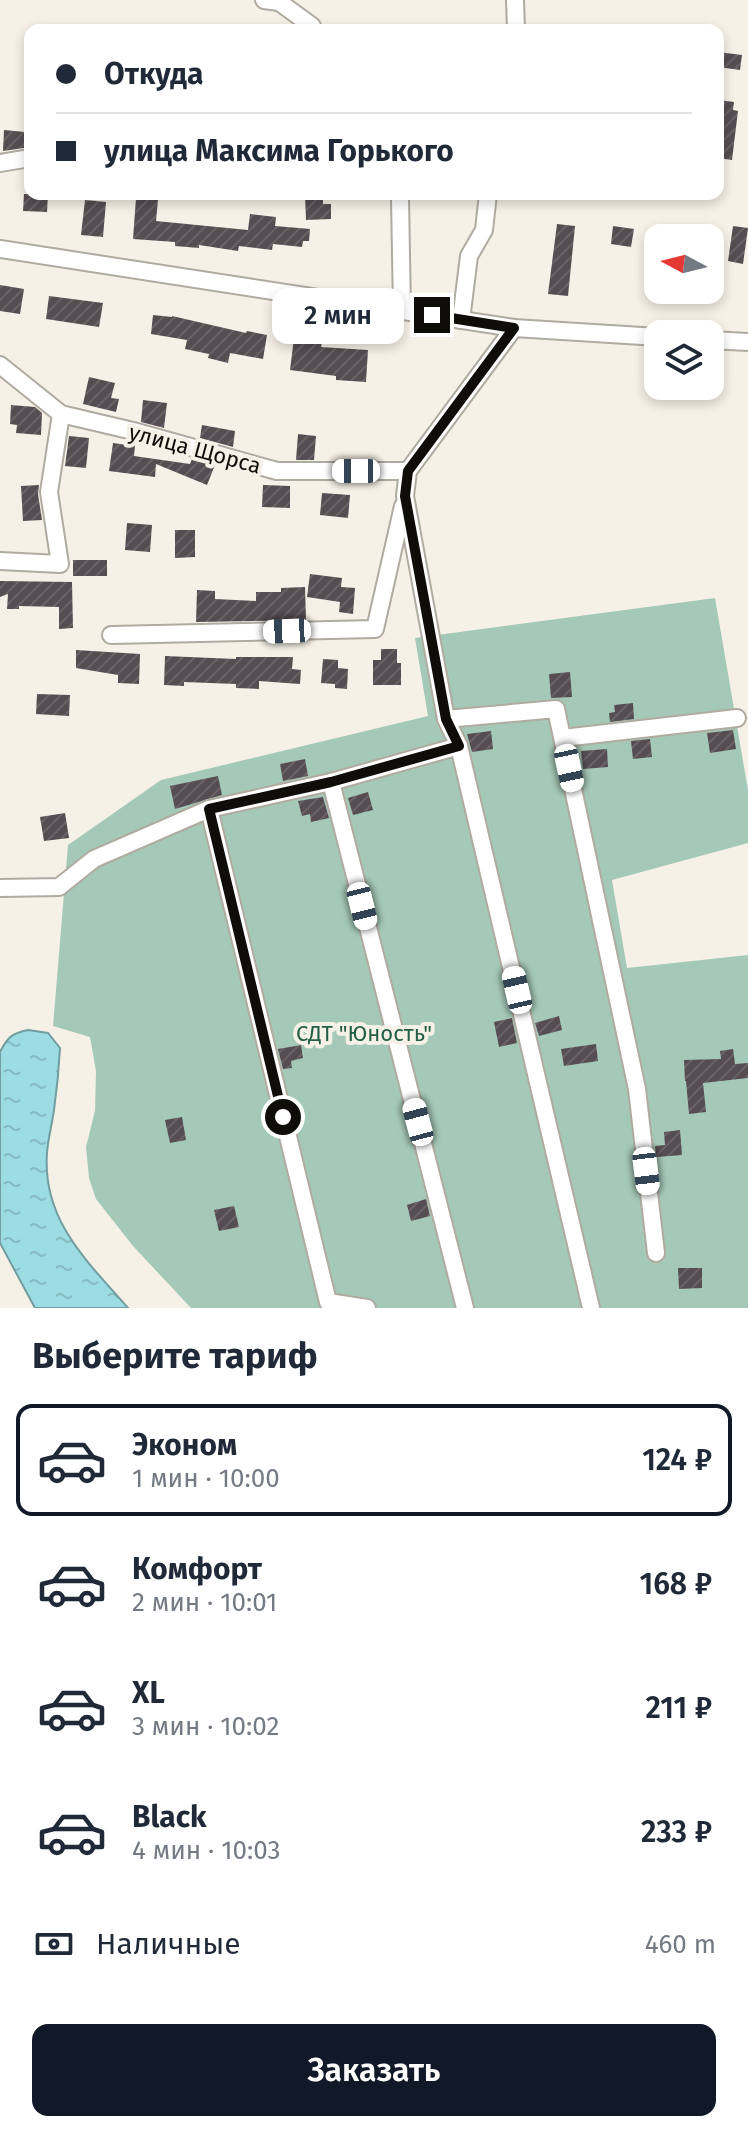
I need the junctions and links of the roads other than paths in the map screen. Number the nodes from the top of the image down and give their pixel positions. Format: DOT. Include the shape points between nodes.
graph roads {
  1 [pos="264,0"];
  2 [pos="515,0"];
  3 [pos="309,24"];
  4 [pos="516,24"];
  5 [pos="24,159"];
  6 [pos="0,163"];
  7 [pos="400,200"];
  8 [pos="487,200"];
  9 [pos="0,249"];
  10 [pos="402,310"];
  11 [pos="461,320"];
  12 [pos="514,328"];
  13 [pos="644,336"];
  14 [pos="724,341"];
  15 [pos="748,342"];
  16 [pos="0,365"];
  17 [pos="61,414"];
  18 [pos="408,471"];
  19 [pos="405,496"];
  20 [pos="0,561"];
  21 [pos="111,635"];
  22 [pos="737,718"];
  23 [pos="446,719"];
  24 [pos="563,738"];
  25 [pos="459,746"];
  26 [pos="331,782"];
  27 [pos="209,809"];
  28 [pos="0,888"];
  29 [pos="656,1253"];
  30 [pos="367,1308"];
  31 [pos="465,1308"];
  32 [pos="591,1308"];
  1 -- 3 [label="street" via="279,2"];
  2 -- 4 [label="street"];
  5 -- 6 [label="street"];
  7 -- 10 [label="street"];
  8 -- 11 [label="street" via="484,230 469,256"];
  9 -- 10 [label="street"];
  10 -- 11 [label="street"];
  11 -- 12 [label="street"];
  12 -- 13 [label="street"];
  12 -- 18 [label="street"];
  14 -- 15 [label="street"];
  16 -- 17 [label="street, улица Щорса"];
  17 -- 18 [label="street, улица Щорса" via="277,471"];
  17 -- 20 [label="street" via="49,492 60,564"];
  18 -- 19 [label="street"];
  19 -- 21 [label="street" via="375,629"];
  19 -- 23 [label="street"];
  22 -- 24 [label="street"];
  23 -- 24 [label="street" via="556,709"];
  23 -- 25 [label="street"];
  24 -- 29 [label="street" via="637,1089"];
  25 -- 26 [label="street"];
  25 -- 32 [label="street"];
  26 -- 27 [label="street"];
  26 -- 31 [label="street"];
  27 -- 28 [label="street" via="94,859 59,887"];
  27 -- 30 [label="street" via="328,1302"];
}
